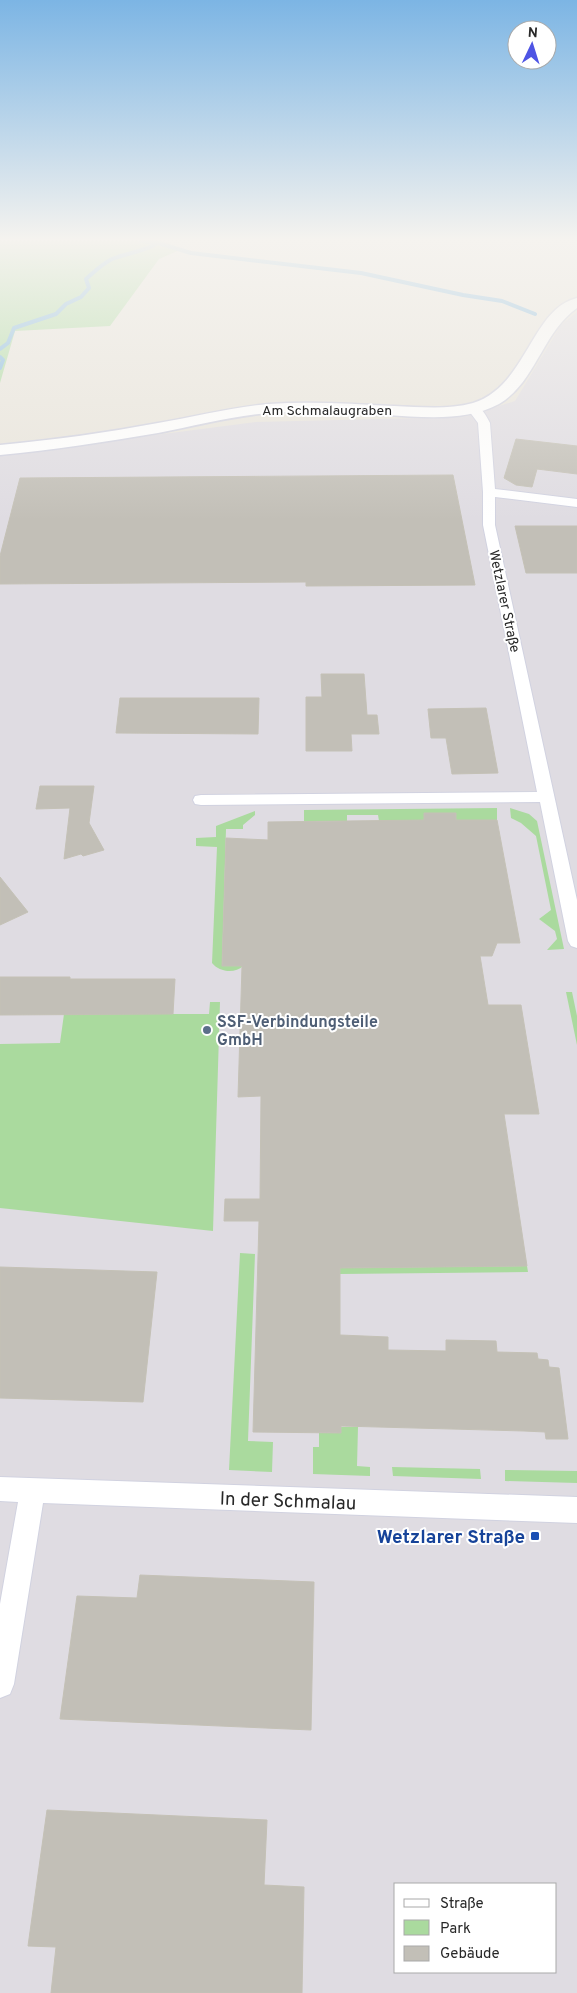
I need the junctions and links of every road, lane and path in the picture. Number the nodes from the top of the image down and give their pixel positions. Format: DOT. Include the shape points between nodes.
graph roads {
  1 [pos="544,334"];
  2 [pos="472,407"];
  3 [pos="0,450"];
  4 [pos="489,492"];
  5 [pos="577,503"];
  6 [pos="546,797"];
  7 [pos="201,800"];
  8 [pos="577,941"];
  9 [pos="0,1489"];
  10 [pos="32,1491"];
  11 [pos="577,1510"];
  12 [pos="0,1684"];
  1 -- 2 [label="main road, Am Schmalaugraben" via="505,393"];
  2 -- 3 [label="main road, Am Schmalaugraben" via="453,410 272,409 123,434"];
  2 -- 4 [label="street, Wetzlarer Straße" via="484,422"];
  4 -- 5 [label="street"];
  4 -- 6 [label="street, Wetzlarer Straße" via="489,525"];
  6 -- 7 [label="street"];
  6 -- 8 [label="street, Wetzlarer Straße"];
  9 -- 10 [label="street, In der Schmalau"];
  10 -- 11 [label="street, In der Schmalau"];
  10 -- 12 [label="street"];
}
